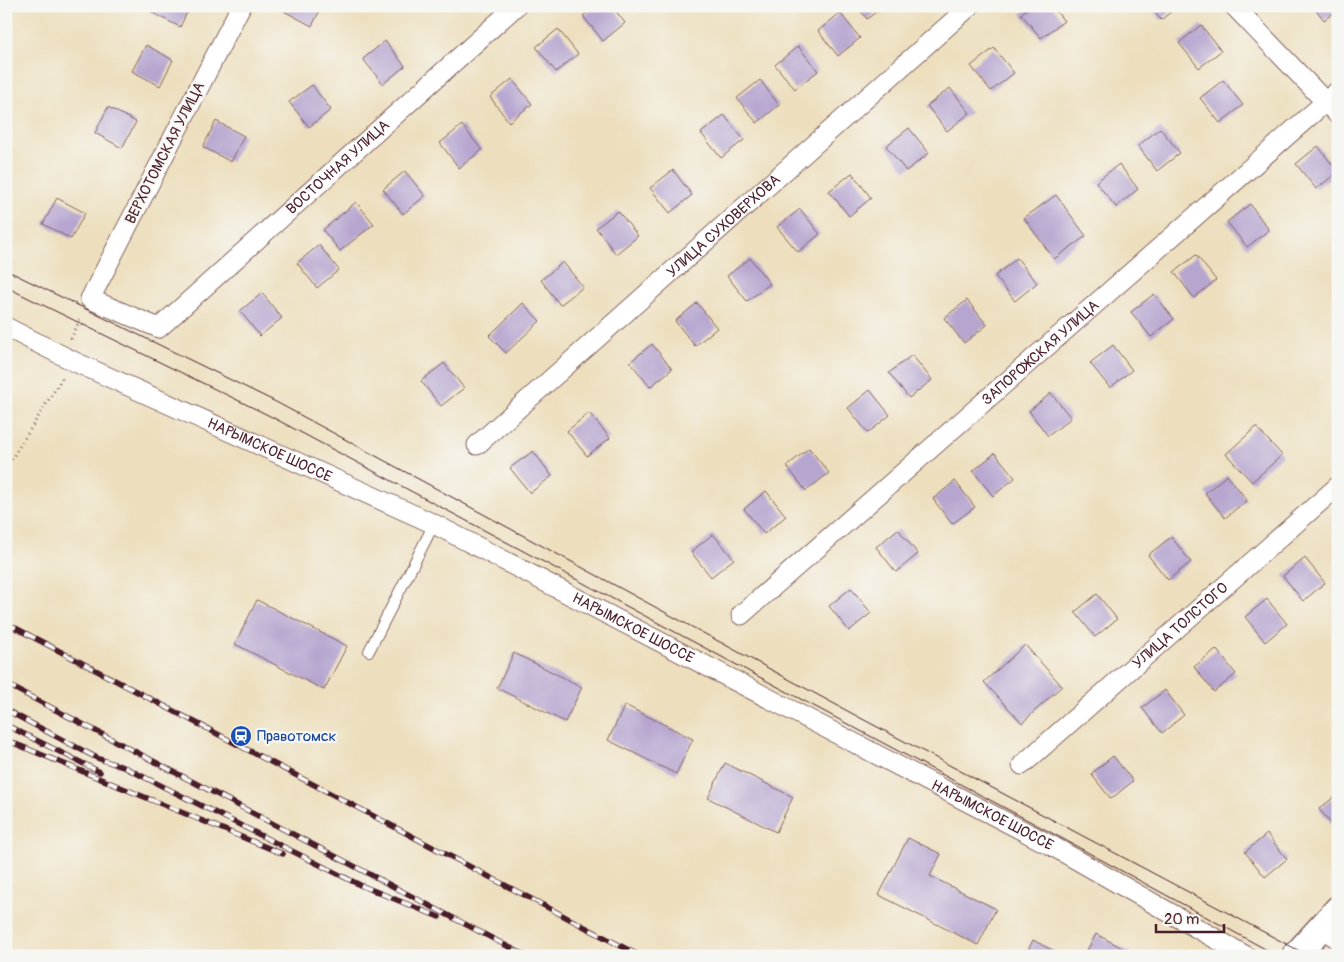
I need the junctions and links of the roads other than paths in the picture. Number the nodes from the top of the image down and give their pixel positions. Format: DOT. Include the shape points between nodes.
graph roads {
  1 [pos="241,6"];
  2 [pos="516,6"];
  3 [pos="970,6"];
  4 [pos="1234,6"];
  5 [pos="1334,103"];
  6 [pos="6,327"];
  7 [pos="159,328"];
  8 [pos="477,445"];
  9 [pos="1338,486"];
  10 [pos="434,524"];
  11 [pos="741,615"];
  12 [pos="369,651"];
  13 [pos="1022,765"];
  14 [pos="1338,909"];
  15 [pos="1329,933"];
  16 [pos="1246,956"];
  17 [pos="1295,956"];
  1 -- 7 [label="street, ВЕРХОТОМСКАЯ УЛИЦА" via="90,299"];
  2 -- 7 [label="street, ВОСТОЧНАЯ УЛИЦА"];
  3 -- 8 [label="street, УЛИЦА СУХОВЕРХОВА"];
  4 -- 5 [label="street"];
  5 -- 11 [label="street, ЗАПОРОЖСКАЯ УЛИЦА"];
  6 -- 10 [label="street, НАРЫМСКОЕ ШОССЕ" via="73,361"];
  9 -- 13 [label="street, УЛИЦА ТОЛСТОГО"];
  10 -- 12 [label="lane"];
  10 -- 16 [label="street, НАРЫМСКОЕ ШОССЕ" via="1054,848"];
  14 -- 15 [label="main road"];
  15 -- 17 [label="main road"];
}
